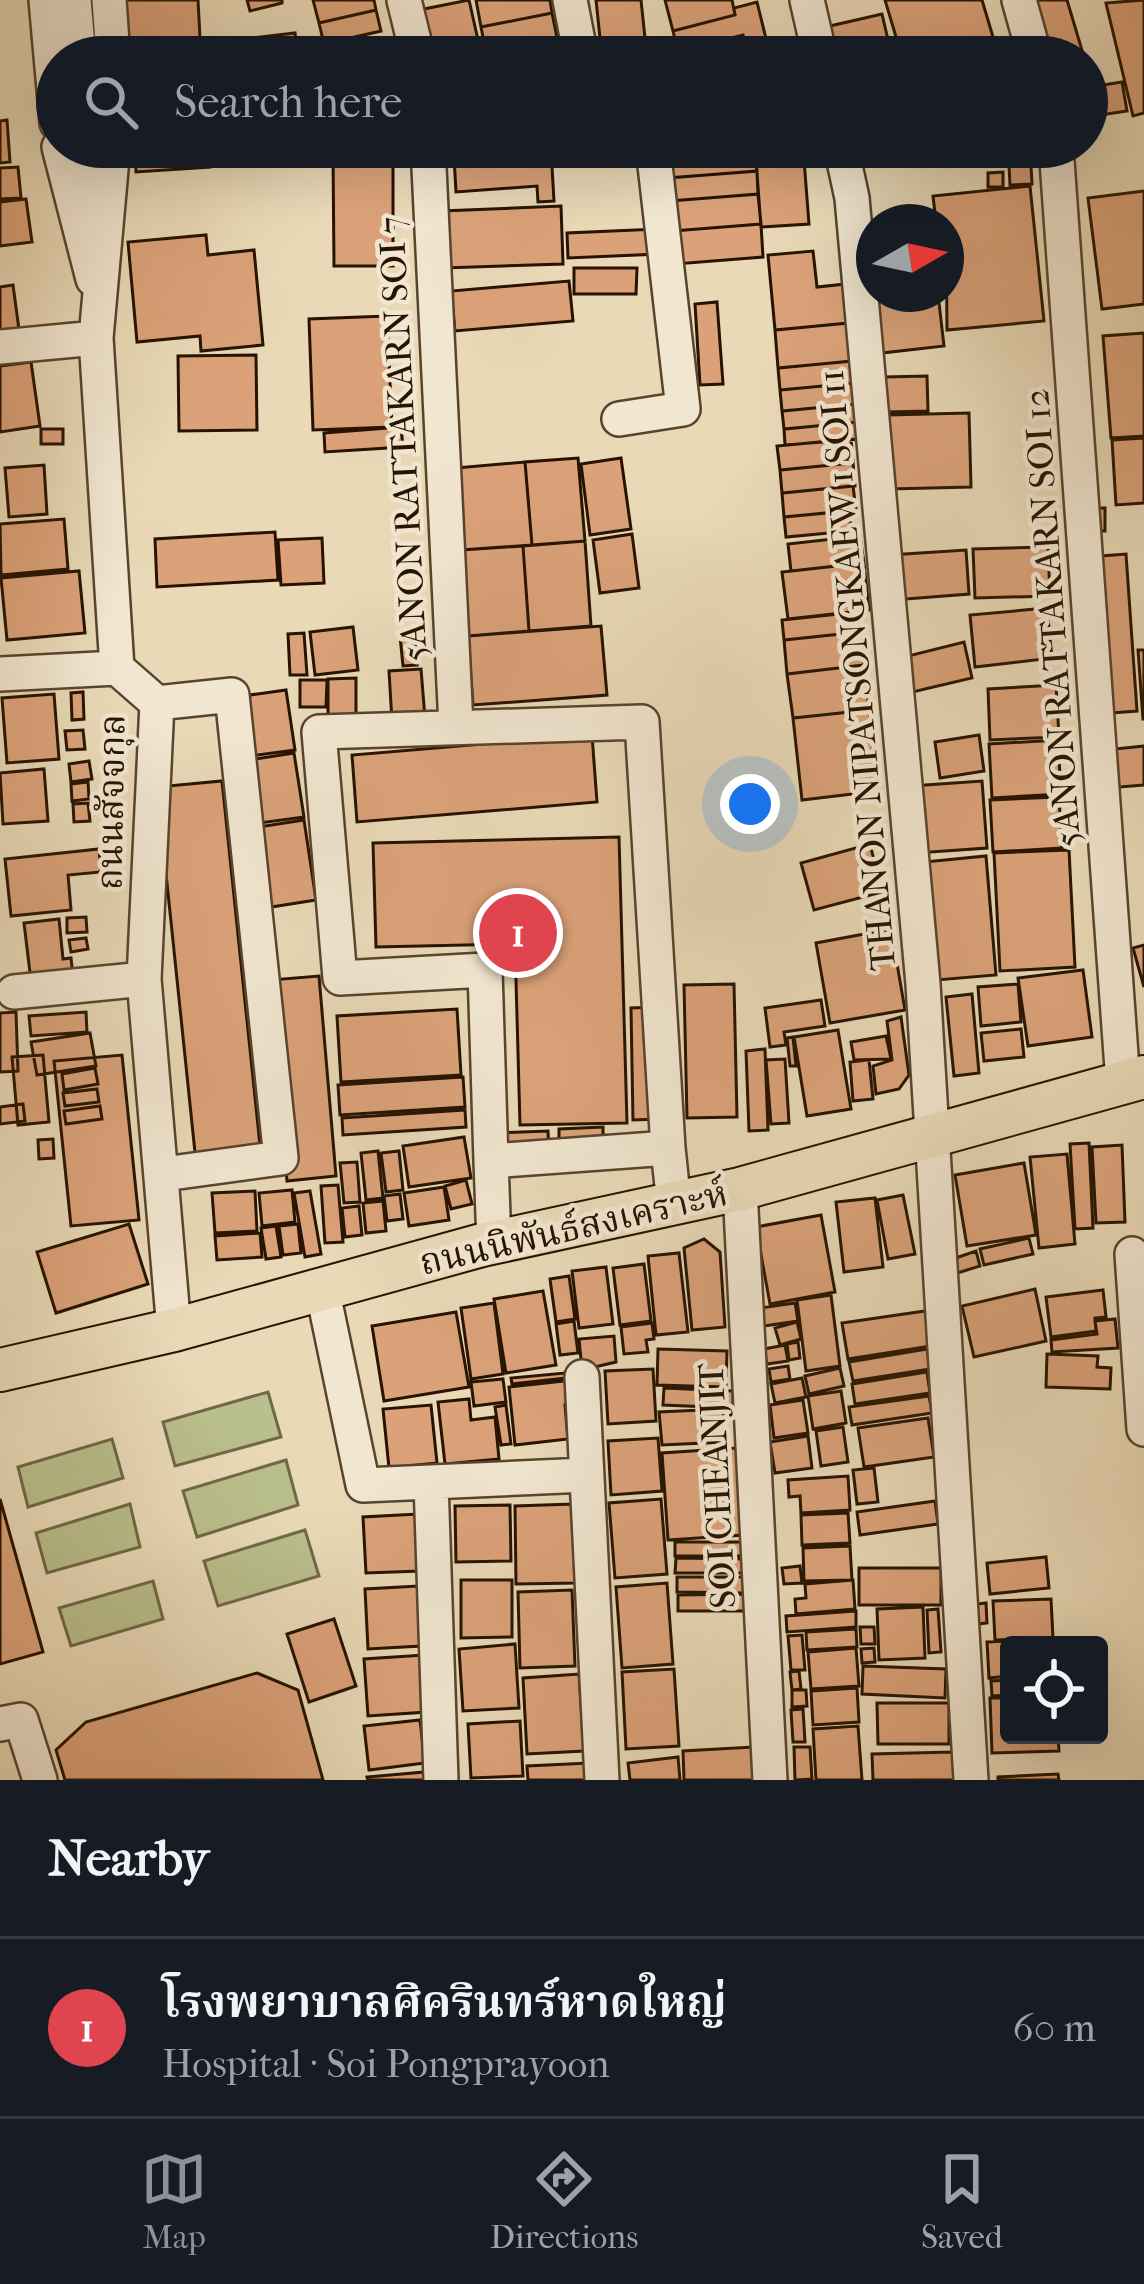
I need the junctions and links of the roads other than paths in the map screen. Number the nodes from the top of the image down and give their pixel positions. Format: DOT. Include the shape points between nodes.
graph roads {
  1 [pos="46,0"];
  2 [pos="74,0"];
  3 [pos="110,0"];
  4 [pos="404,0"];
  5 [pos="569,0"];
  6 [pos="807,0"];
  7 [pos="1019,0"];
  8 [pos="49,36"];
  9 [pos="77,36"];
  10 [pos="112,36"];
  11 [pos="413,36"];
  12 [pos="577,36"];
  13 [pos="815,36"];
  14 [pos="1028,36"];
  15 [pos="64,168"];
  16 [pos="88,168"];
  17 [pos="110,168"];
  18 [pos="429,168"];
  19 [pos="655,168"];
  20 [pos="846,168"];
  21 [pos="1058,168"];
  22 [pos="98,321"];
  23 [pos="0,347"];
  24 [pos="619,419"];
  25 [pos="117,668"];
  26 [pos="0,674"];
  27 [pos="157,703"];
  28 [pos="456,722"];
  29 [pos="144,979"];
  30 [pos="14,992"];
  31 [pos="468,995"];
  32 [pos="1134,1080"];
  33 [pos="934,1136"];
  34 [pos="668,1148"];
  35 [pos="491,1161"];
  36 [pos="164,1174"];
  37 [pos="740,1189"];
  38 [pos="674,1205"];
  39 [pos="488,1244"];
  40 [pos="1132,1254"];
  41 [pos="322,1288"];
  42 [pos="174,1330"];
  43 [pos="0,1370"];
  44 [pos="582,1377"];
  45 [pos="1144,1430"];
  46 [pos="586,1475"];
  47 [pos="431,1482"];
  48 [pos="0,1724"];
  49 [pos="40,1780"];
  50 [pos="441,1780"];
  51 [pos="602,1780"];
  52 [pos="770,1780"];
  53 [pos="970,1780"];
  1 -- 8 [label="street"];
  2 -- 9 [label="street"];
  3 -- 10 [label="street"];
  4 -- 11 [label="street"];
  5 -- 12 [label="street"];
  6 -- 13 [label="street"];
  7 -- 14 [label="street"];
  15 -- 22 [label="street, ถนนสัจจกุล"];
  16 -- 22 [label="street, ถนนสัจจกุล"];
  17 -- 22 [label="street, ถนนสัจจกุล"];
  18 -- 28 [label="street, 5ANON RATTAKARN SOI 7"];
  19 -- 24 [label="street" via="683,409"];
  20 -- 33 [label="street, THANON NIPATSONGKAEW 1 SOI 11"];
  21 -- 32 [label="street, 5ANON RATTAKARN SOI 12"];
  22 -- 23 [label="street"];
  22 -- 25 [label="street, ถนนสัจจกุล"];
  25 -- 26 [label="street"];
  25 -- 27 [label="street, ถนนสัจจกุล"];
  27 -- 29 [label="street, ถนนสัจจกุล"];
  27 -- 36 [label="street" via="232,695 280,1159"];
  28 -- 34 [label="street" via="642,722"];
  28 -- 35 [label="street" via="320,732 322,779 340,978 485,970"];
  29 -- 30 [label="street"];
  29 -- 36 [label="street, ถนนสัจจกุล"];
  31 -- 39 [label="street"];
  32 -- 33 [label="main road, ถนนนิพันธ์สงเคราะห์"];
  33 -- 37 [label="main road, ถนนนิพันธ์สงเคราะห์"];
  33 -- 53 [label="street, THANON NIPATSONGKAEW 1 SOI 11"];
  34 -- 35 [label="street"];
  34 -- 38 [label="street"];
  35 -- 39 [label="street"];
  36 -- 42 [label="street, ถนนสัจจกุล"];
  37 -- 38 [label="main road, ถนนนิพันธ์สงเคราะห์"];
  37 -- 52 [label="street, SOI CHEANJIT"];
  38 -- 39 [label="main road, ถนนนิพันธ์สงเคราะห์"];
  39 -- 41 [label="main road, ถนนนิพันธ์สงเคราะห์"];
  40 -- 45 [label="street"];
  41 -- 42 [label="main road, ถนนนิพันธ์สงเคราะห์"];
  41 -- 47 [label="street" via="363,1485"];
  42 -- 43 [label="main road, ถนนนิพันธ์สงเคราะห์"];
  44 -- 46 [label="street"];
  46 -- 47 [label="street"];
  46 -- 51 [label="street"];
  47 -- 50 [label="street"];
  48 -- 49 [label="street" via="21,1720"];
}
